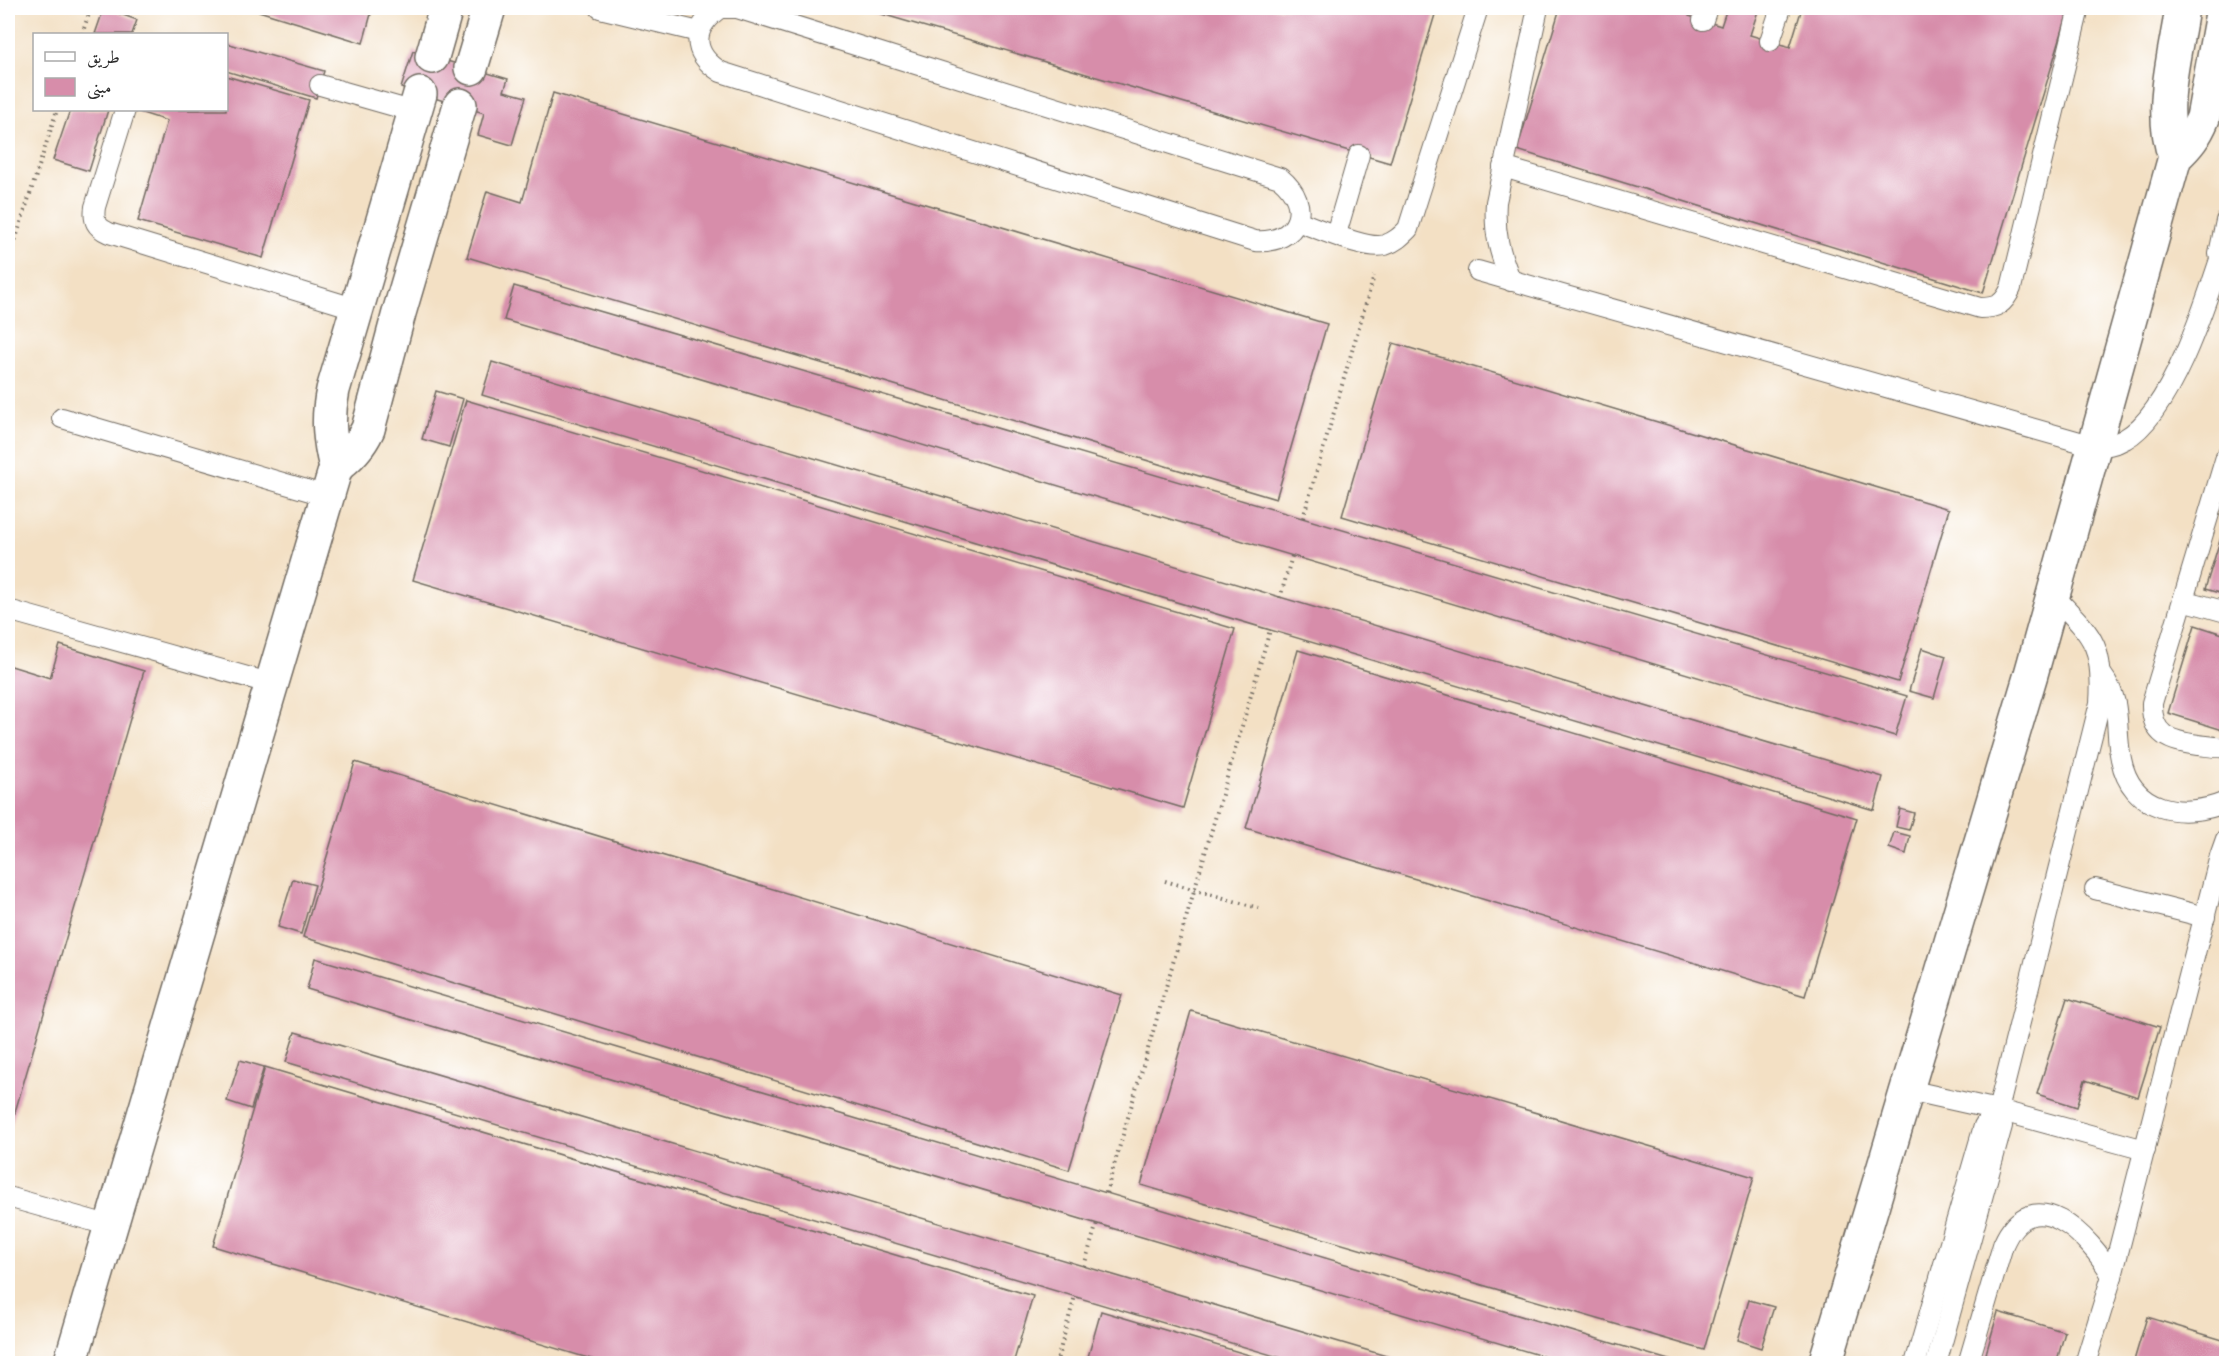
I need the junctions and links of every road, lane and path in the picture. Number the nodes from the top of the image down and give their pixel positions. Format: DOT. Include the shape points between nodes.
graph roads {
  1 [pos="90,8"];
  2 [pos="446,8"];
  3 [pos="489,8"];
  4 [pos="600,8"];
  5 [pos="1478,8"];
  6 [pos="1538,8"];
  7 [pos="1781,8"];
  8 [pos="2079,8"];
  9 [pos="2182,8"];
  10 [pos="2223,8"];
  11 [pos="620,10"];
  12 [pos="699,32"];
  13 [pos="82,33"];
  14 [pos="1770,41"];
  15 [pos="432,57"];
  16 [pos="471,68"];
  17 [pos="320,85"];
  18 [pos="418,103"];
  19 [pos="460,105"];
  20 [pos="57,111"];
  21 [pos="125,111"];
  22 [pos="1359,155"];
  23 [pos="2175,157"];
  24 [pos="1503,167"];
  25 [pos="1297,221"];
  26 [pos="2226,221"];
  27 [pos="1336,234"];
  28 [pos="2226,242"];
  29 [pos="1383,247"];
  30 [pos="8,263"];
  31 [pos="1478,271"];
  32 [pos="2213,280"];
  33 [pos="1511,281"];
  34 [pos="357,309"];
  35 [pos="62,418"];
  36 [pos="2094,446"];
  37 [pos="2226,458"];
  38 [pos="332,482"];
  39 [pos="1303,518"];
  40 [pos="1292,555"];
  41 [pos="2053,595"];
  42 [pos="1280,598"];
  43 [pos="2183,600"];
  44 [pos="8,610"];
  45 [pos="2226,612"];
  46 [pos="1270,630"];
  47 [pos="2102,674"];
  48 [pos="272,684"];
  49 [pos="2226,747"];
  50 [pos="2226,802"];
  51 [pos="2226,839"];
  52 [pos="1165,881"];
  53 [pos="2095,889"];
  54 [pos="1195,890"];
  55 [pos="1258,908"];
  56 [pos="2205,917"];
  57 [pos="1908,1090"];
  58 [pos="1998,1110"];
  59 [pos="2145,1150"];
  60 [pos="1106,1193"];
  61 [pos="8,1197"];
  62 [pos="1097,1223"];
  63 [pos="111,1226"];
  64 [pos="1084,1266"];
  65 [pos="2112,1275"];
  66 [pos="1075,1296"];
  67 [pos="70,1364"];
  68 [pos="1056,1364"];
  69 [pos="1825,1364"];
  70 [pos="1915,1364"];
  71 [pos="1936,1364"];
  72 [pos="1968,1364"];
  73 [pos="2085,1364"];
  1 -- 13 [label="path"];
  2 -- 15 [label="street"];
  3 -- 16 [label="street"];
  4 -- 11 [label="lane"];
  5 -- 29 [label="lane" via="1408,229"];
  6 -- 24 [label="lane"];
  7 -- 14 [label="lane"];
  8 -- 24 [label="lane" via="2011,288 2006,300 1994,308 1980,309"];
  9 -- 23 [label="street" via="2166,118"];
  10 -- 23 [label="street" via="2203,118 2197,134"];
  11 -- 12 [label="lane"];
  12 -- 25 [label="lane" via="699,49 707,63 721,72 1255,241 1272,242 1287,235"];
  12 -- 25 [label="lane" via="706,18 720,8 737,8 1280,178 1293,188 1299,204"];
  17 -- 18 [label="lane"];
  18 -- 34 [label="street"];
  19 -- 38 [label="street" via="374,414 361,443"];
  20 -- 30 [label="path"];
  21 -- 34 [label="lane" via="95,207 93,218 99,228"];
  22 -- 27 [label="lane"];
  23 -- 36 [label="street"];
  24 -- 33 [label="lane" via="1494,225 1499,254"];
  25 -- 27 [label="lane"];
  26 -- 32 [label="lane"];
  27 -- 29 [label="lane"];
  28 -- 32 [label="lane"];
  29 -- 39 [label="path"];
  31 -- 33 [label="lane"];
  32 -- 36 [label="lane" via="2182,362 2158,403 2127,438 2112,445"];
  33 -- 36 [label="lane"];
  34 -- 38 [label="street" via="330,406"];
  35 -- 38 [label="lane"];
  36 -- 41 [label="street"];
  37 -- 43 [label="lane"];
  38 -- 48 [label="street"];
  40 -- 42 [label="path"];
  41 -- 47 [label="lane" via="2091,637"];
  41 -- 57 [label="street"];
  43 -- 45 [label="lane"];
  43 -- 49 [label="lane" via="2151,714 2159,730 2174,741"];
  44 -- 48 [label="lane"];
  46 -- 54 [label="path"];
  47 -- 50 [label="lane" via="2117,705 2121,761 2134,789 2163,809 2176,812 2202,810"];
  47 -- 58 [label="lane" via="2094,731"];
  48 -- 63 [label="street"];
  51 -- 56 [label="lane"];
  52 -- 54 [label="path"];
  53 -- 56 [label="lane"];
  54 -- 55 [label="path"];
  54 -- 60 [label="path"];
  56 -- 59 [label="lane"];
  57 -- 58 [label="lane"];
  57 -- 69 [label="street"];
  58 -- 59 [label="lane"];
  58 -- 70 [label="lane" via="1984,1126"];
  58 -- 71 [label="lane" via="2002,1126"];
  59 -- 65 [label="lane"];
  61 -- 63 [label="lane"];
  62 -- 64 [label="path"];
  63 -- 67 [label="street"];
  65 -- 72 [label="lane" via="2089,1242 2057,1218 2030,1216 2018,1223 2003,1245"];
  65 -- 73 [label="lane"];
  66 -- 68 [label="path"];
}
